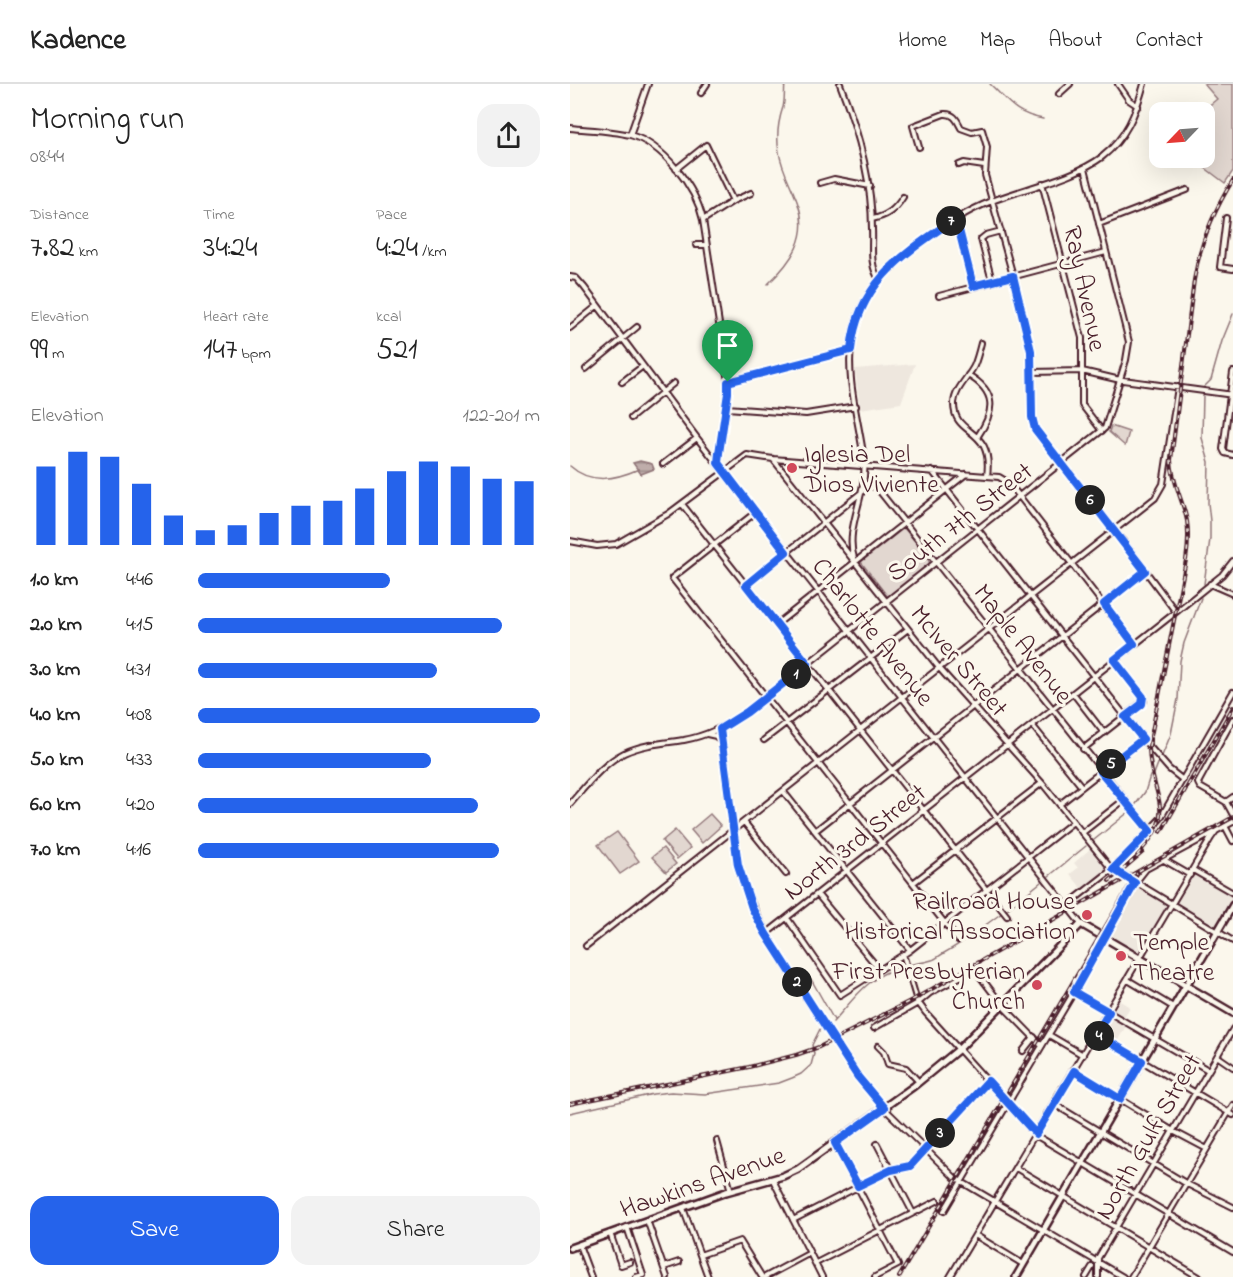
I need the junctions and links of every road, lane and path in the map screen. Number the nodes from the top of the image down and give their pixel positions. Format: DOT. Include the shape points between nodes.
graph roads {
  1 [pos="648,84"];
  2 [pos="707,84"];
  3 [pos="840,84"];
  4 [pos="1118,84"];
  5 [pos="1144,84"];
  6 [pos="1069,85"];
  7 [pos="701,93"];
  8 [pos="1059,94"];
  9 [pos="1138,105"];
  10 [pos="570,128"];
  11 [pos="630,135"];
  12 [pos="919,147"];
  13 [pos="959,165"];
  14 [pos="984,166"];
  15 [pos="1085,168"];
  16 [pos="675,169"];
  17 [pos="820,183"];
  18 [pos="1042,183"];
  19 [pos="870,186"];
  20 [pos="1187,190"];
  21 [pos="751,193"];
  22 [pos="903,197"];
  23 [pos="733,201"];
  24 [pos="993,201"];
  25 [pos="956,218"];
  26 [pos="1226,218"];
  27 [pos="872,219"];
  28 [pos="702,220"];
  29 [pos="1099,224"];
  30 [pos="1001,231"];
  31 [pos="696,245"];
  32 [pos="706,245"];
  33 [pos="1106,252"];
  34 [pos="1063,263"];
  35 [pos="1233,269"];
  36 [pos="1013,276"];
  37 [pos="570,277"];
  38 [pos="879,279"];
  39 [pos="992,281"];
  40 [pos="973,286"];
  41 [pos="939,296"];
  42 [pos="597,306"];
  43 [pos="637,327"];
  44 [pos="570,328"];
  45 [pos="622,339"];
  46 [pos="981,344"];
  47 [pos="851,350"];
  48 [pos="643,366"];
  49 [pos="586,369"];
  50 [pos="1082,371"];
  51 [pos="1032,372"];
  52 [pos="1233,372"];
  53 [pos="968,375"];
  54 [pos="1120,380"];
  55 [pos="622,382"];
  56 [pos="674,382"];
  57 [pos="728,382"];
  58 [pos="1178,387"];
  59 [pos="663,392"];
  60 [pos="1232,394"];
  61 [pos="856,406"];
  62 [pos="726,408"];
  63 [pos="631,418"];
  64 [pos="1102,431"];
  65 [pos="978,436"];
  66 [pos="697,438"];
  67 [pos="1233,455"];
  68 [pos="772,459"];
  69 [pos="718,463"];
  70 [pos="663,464"];
  71 [pos="1062,464"];
  72 [pos="864,465"];
  73 [pos="724,471"];
  74 [pos="932,471"];
  75 [pos="966,474"];
  76 [pos="987,476"];
  77 [pos="864,486"];
  78 [pos="946,490"];
  79 [pos="862,492"];
  80 [pos="1020,497"];
  81 [pos="682,504"];
  82 [pos="756,512"];
  83 [pos="824,523"];
  84 [pos="905,523"];
  85 [pos="978,530"];
  86 [pos="1115,531"];
  87 [pos="570,540"];
  88 [pos="714,544"];
  89 [pos="786,552"];
  90 [pos="1233,561"];
  91 [pos="856,562"];
  92 [pos="936,563"];
  93 [pos="1072,564"];
  94 [pos="1145,571"];
  95 [pos="1210,584"];
  96 [pos="746,585"];
  97 [pos="819,591"];
  98 [pos="1233,594"];
  99 [pos="1030,597"];
  100 [pos="887,602"];
  101 [pos="1104,604"];
  102 [pos="1176,612"];
  103 [pos="777,624"];
  104 [pos="908,629"];
  105 [pos="989,629"];
  106 [pos="850,631"];
  107 [pos="1062,636"];
  108 [pos="1134,644"];
  109 [pos="871,658"];
  110 [pos="1114,660"];
  111 [pos="808,664"];
  112 [pos="940,669"];
  113 [pos="1020,670"];
  114 [pos="1094,676"];
  115 [pos="829,691"];
  116 [pos="1233,692"];
  117 [pos="1073,693"];
  118 [pos="766,697"];
  119 [pos="902,697"];
  120 [pos="1226,704"];
  121 [pos="1232,706"];
  122 [pos="972,707"];
  123 [pos="1052,709"];
  124 [pos="1125,717"];
  125 [pos="1233,719"];
  126 [pos="786,724"];
  127 [pos="1032,725"];
  128 [pos="720,729"];
  129 [pos="860,731"];
  130 [pos="1104,733"];
  131 [pos="706,734"];
  132 [pos="934,738"];
  133 [pos="1143,739"];
  134 [pos="764,740"];
  135 [pos="721,743"];
  136 [pos="1007,745"];
  137 [pos="1083,749"];
  138 [pos="819,763"];
  139 [pos="892,771"];
  140 [pos="1101,772"];
  141 [pos="965,778"];
  142 [pos="1183,780"];
  143 [pos="1042,783"];
  144 [pos="1082,787"];
  145 [pos="783,791"];
  146 [pos="1233,797"];
  147 [pos="1124,800"];
  148 [pos="1226,802"];
  149 [pos="570,804"];
  150 [pos="851,804"];
  151 [pos="1060,804"];
  152 [pos="923,811"];
  153 [pos="1233,814"];
  154 [pos="997,818"];
  155 [pos="744,822"];
  156 [pos="1073,822"];
  157 [pos="1233,822"];
  158 [pos="1225,826"];
  159 [pos="1150,830"];
  160 [pos="733,831"];
  161 [pos="815,831"];
  162 [pos="1216,831"];
  163 [pos="1082,833"];
  164 [pos="1233,841"];
  165 [pos="882,843"];
  166 [pos="955,851"];
  167 [pos="1029,858"];
  168 [pos="1164,860"];
  169 [pos="1113,869"];
  170 [pos="847,871"];
  171 [pos="1191,872"];
  172 [pos="786,874"];
  173 [pos="914,883"];
  174 [pos="1135,883"];
  175 [pos="988,891"];
  176 [pos="1233,893"];
  177 [pos="817,894"];
  178 [pos="1172,905"];
  179 [pos="1233,905"];
  180 [pos="1066,906"];
  181 [pos="1007,916"];
  182 [pos="787,918"];
  183 [pos="945,924"];
  184 [pos="1081,924"];
  185 [pos="1217,931"];
  186 [pos="766,934"];
  187 [pos="1105,937"];
  188 [pos="958,940"];
  189 [pos="1233,941"];
  190 [pos="586,946"];
  191 [pos="910,950"];
  192 [pos="903,954"];
  193 [pos="1141,958"];
  194 [pos="879,969"];
  195 [pos="1128,980"];
  196 [pos="1186,985"];
  197 [pos="1074,992"];
  198 [pos="918,1003"];
  199 [pos="1002,1005"];
  200 [pos="1173,1007"];
  201 [pos="1109,1012"];
  202 [pos="1233,1013"];
  203 [pos="874,1028"];
  204 [pos="1233,1029"];
  205 [pos="1096,1034"];
  206 [pos="1049,1035"];
  207 [pos="1034,1037"];
  208 [pos="1155,1039"];
  209 [pos="878,1046"];
  210 [pos="1042,1046"];
  211 [pos="959,1049"];
  212 [pos="1023,1051"];
  213 [pos="1083,1055"];
  214 [pos="1217,1056"];
  215 [pos="1142,1061"];
  216 [pos="1233,1066"];
  217 [pos="1208,1070"];
  218 [pos="1074,1071"];
  219 [pos="988,1081"];
  220 [pos="919,1082"];
  221 [pos="1195,1093"];
  222 [pos="1120,1099"];
  223 [pos="1009,1103"];
  224 [pos="1054,1104"];
  225 [pos="1233,1105"];
  226 [pos="884,1108"];
  227 [pos="1231,1114"];
  228 [pos="1173,1131"];
  229 [pos="1101,1133"];
  230 [pos="1036,1134"];
  231 [pos="717,1141"];
  232 [pos="835,1143"];
  233 [pos="877,1144"];
  234 [pos="925,1149"];
  235 [pos="1207,1149"];
  236 [pos="1083,1163"];
  237 [pos="1153,1164"];
  238 [pos="1016,1168"];
  239 [pos="891,1170"];
  240 [pos="773,1180"];
  241 [pos="962,1183"];
  242 [pos="1187,1184"];
  243 [pos="858,1186"];
  244 [pos="731,1191"];
  245 [pos="1136,1193"];
  246 [pos="1064,1197"];
  247 [pos="937,1201"];
  248 [pos="995,1203"];
  249 [pos="683,1207"];
  250 [pos="1233,1207"];
  251 [pos="944,1211"];
  252 [pos="1169,1213"];
  253 [pos="913,1214"];
  254 [pos="647,1220"];
  255 [pos="793,1220"];
  256 [pos="627,1227"];
  257 [pos="1116,1228"];
  258 [pos="1044,1230"];
  259 [pos="881,1231"];
  260 [pos="610,1233"];
  261 [pos="975,1235"];
  262 [pos="579,1245"];
  263 [pos="570,1248"];
  264 [pos="1149,1248"];
  265 [pos="1233,1252"];
  266 [pos="810,1253"];
  267 [pos="700,1255"];
  268 [pos="630,1262"];
  269 [pos="679,1262"];
  270 [pos="816,1263"];
  271 [pos="1023,1264"];
  272 [pos="1098,1264"];
  273 [pos="664,1267"];
  274 [pos="1092,1267"];
  275 [pos="777,1270"];
  276 [pos="591,1277"];
  277 [pos="636,1277"];
  278 [pos="667,1277"];
  279 [pos="708,1277"];
  280 [pos="763,1277"];
  281 [pos="781,1277"];
  282 [pos="822,1277"];
  283 [pos="875,1277"];
  284 [pos="951,1277"];
  285 [pos="1016,1277"];
  286 [pos="1086,1277"];
  287 [pos="1098,1277"];
  288 [pos="1123,1277"];
  289 [pos="1131,1277"];
  290 [pos="1199,1277"];
  1 -- 11 [label="street"];
  2 -- 7 [label="street"];
  3 -- 19 [label="street"];
  4 -- 9 [label="street" via="1129,100"];
  5 -- 9 [label="street"];
  6 -- 8 [label="street"];
  9 -- 15 [label="street" via="1114,145"];
  10 -- 11 [label="street"];
  11 -- 16 [label="street" via="652,145"];
  12 -- 14 [label="street" via="913,126 949,114 961,128 982,130 987,147"];
  13 -- 14 [label="street"];
  14 -- 24 [label="street"];
  15 -- 18 [label="street"];
  15 -- 29 [label="street, South 7th Street"];
  16 -- 23 [label="street" via="706,145"];
  16 -- 28 [label="street" via="694,195"];
  17 -- 19 [label="street" via="834,178"];
  18 -- 24 [label="street"];
  18 -- 34 [label="street, Ray Avenue"];
  19 -- 27 [label="street"];
  20 -- 29 [label="street"];
  21 -- 23 [label="street"];
  22 -- 27 [label="street" via="888,215"];
  23 -- 28 [label="street"];
  24 -- 25 [label="street"];
  24 -- 30 [label="street"];
  25 -- 38 [label="street" via="895,262"];
  25 -- 40 [label="street"];
  26 -- 35 [label="street" via="1220,267"];
  27 -- 38 [label="street" via="873,265"];
  28 -- 32 [label="street"];
  29 -- 33 [label="street, South 7th Street"];
  30 -- 36 [label="street"];
  30 -- 39 [label="street" via="981,239"];
  31 -- 32 [label="street"];
  32 -- 57 [label="street"];
  33 -- 34 [label="street"];
  33 -- 54 [label="street, South 7th Street" via="1129,342"];
  34 -- 36 [label="street"];
  34 -- 50 [label="street, Ray Avenue" via="1082,338"];
  36 -- 39 [label="street"];
  36 -- 51 [label="street"];
  37 -- 42 [label="street, Charlotte Avenue" via="576,278"];
  38 -- 47 [label="street" via="859,313"];
  39 -- 40 [label="street"];
  40 -- 41 [label="street"];
  42 -- 44 [label="street"];
  42 -- 45 [label="street, Charlotte Avenue"];
  43 -- 45 [label="street"];
  45 -- 48 [label="street, Charlotte Avenue"];
  45 -- 49 [label="street"];
  46 -- 53 [label="street"];
  47 -- 57 [label="street"];
  47 -- 61 [label="street"];
  48 -- 55 [label="street"];
  48 -- 59 [label="street, Charlotte Avenue"];
  50 -- 51 [label="street"];
  50 -- 54 [label="street"];
  50 -- 64 [label="street, Ray Avenue" via="1082,405"];
  51 -- 71 [label="street" via="1033,425"];
  52 -- 60 [label="street"];
  53 -- 65 [label="street" via="982,384 990,400 989,418"];
  53 -- 65 [label="street" via="957,393 954,410 964,427"];
  54 -- 58 [label="street"];
  54 -- 64 [label="street, South 7th Street"];
  56 -- 59 [label="street"];
  57 -- 62 [label="street"];
  58 -- 60 [label="street"];
  58 -- 86 [label="street" via="1172,439 1159,495"];
  59 -- 63 [label="street"];
  59 -- 66 [label="street, Charlotte Avenue"];
  60 -- 67 [label="street" via="1224,452"];
  61 -- 62 [label="street" via="807,414"];
  61 -- 72 [label="street"];
  62 -- 69 [label="street"];
  64 -- 71 [label="street, South 7th Street"];
  65 -- 76 [label="street" via="987,452"];
  66 -- 69 [label="street, Charlotte Avenue"];
  66 -- 70 [label="street"];
  68 -- 72 [label="street"];
  68 -- 73 [label="street" via="747,455"];
  68 -- 83 [label="street, McIver Street"];
  69 -- 73 [label="street, Charlotte Avenue"];
  71 -- 80 [label="street, South 7th Street"];
  71 -- 86 [label="street"];
  72 -- 74 [label="street"];
  72 -- 77 [label="street"];
  73 -- 81 [label="street"];
  73 -- 82 [label="street, Charlotte Avenue"];
  74 -- 75 [label="street"];
  74 -- 78 [label="street"];
  75 -- 76 [label="street"];
  75 -- 78 [label="street"];
  76 -- 80 [label="street" via="1006,480"];
  77 -- 79 [label="street"];
  77 -- 84 [label="street, Maple Avenue" via="877,488"];
  78 -- 84 [label="street"];
  78 -- 85 [label="street"];
  79 -- 83 [label="street"];
  79 -- 91 [label="street" via="850,540"];
  80 -- 85 [label="street, South 7th Street"];
  80 -- 93 [label="street"];
  81 -- 87 [label="street" via="616,544"];
  81 -- 88 [label="street"];
  82 -- 88 [label="street"];
  82 -- 89 [label="street, Charlotte Avenue"];
  83 -- 89 [label="street"];
  83 -- 91 [label="street, McIver Street"];
  84 -- 91 [label="street"];
  84 -- 92 [label="street, Maple Avenue"];
  85 -- 92 [label="street, South 7th Street"];
  85 -- 99 [label="street"];
  86 -- 93 [label="street"];
  86 -- 94 [label="street"];
  88 -- 96 [label="street"];
  88 -- 118 [label="street" via="672,578"];
  89 -- 96 [label="street"];
  89 -- 97 [label="street, Charlotte Avenue"];
  90 -- 95 [label="street, North 3rd Street"];
  91 -- 97 [label="street"];
  91 -- 100 [label="street, McIver Street"];
  92 -- 100 [label="street, South 7th Street"];
  92 -- 105 [label="street, Maple Avenue"];
  93 -- 99 [label="street"];
  93 -- 101 [label="street"];
  94 -- 101 [label="street"];
  94 -- 102 [label="street"];
  95 -- 98 [label="street"];
  95 -- 102 [label="street, North 3rd Street"];
  96 -- 103 [label="street"];
  97 -- 103 [label="street"];
  97 -- 106 [label="street, Charlotte Avenue"];
  99 -- 105 [label="street"];
  99 -- 107 [label="street"];
  100 -- 104 [label="street, McIver Street"];
  100 -- 106 [label="street, South 7th Street"];
  101 -- 107 [label="street"];
  101 -- 108 [label="street"];
  102 -- 108 [label="street, North 3rd Street"];
  103 -- 111 [label="street"];
  104 -- 109 [label="street"];
  104 -- 112 [label="street, McIver Street"];
  105 -- 112 [label="street"];
  105 -- 113 [label="street, Maple Avenue"];
  106 -- 109 [label="street, Charlotte Avenue"];
  106 -- 111 [label="street, South 7th Street"];
  107 -- 113 [label="street"];
  107 -- 114 [label="street"];
  108 -- 110 [label="street, North 3rd Street"];
  109 -- 115 [label="street"];
  109 -- 119 [label="street, Charlotte Avenue"];
  110 -- 114 [label="street, North 3rd Street"];
  110 -- 124 [label="street" via="1144,699"];
  111 -- 115 [label="street"];
  111 -- 118 [label="street, South 7th Street"];
  112 -- 119 [label="street"];
  112 -- 122 [label="street, McIver Street"];
  113 -- 122 [label="street"];
  113 -- 123 [label="street, Maple Avenue"];
  114 -- 117 [label="street, North 3rd Street"];
  114 -- 124 [label="street"];
  115 -- 126 [label="street"];
  115 -- 129 [label="street"];
  116 -- 120 [label="street"];
  117 -- 123 [label="street, North 3rd Street"];
  117 -- 130 [label="street"];
  118 -- 126 [label="street"];
  118 -- 128 [label="street, South 7th Street"];
  119 -- 129 [label="street"];
  119 -- 132 [label="street, Charlotte Avenue"];
  120 -- 121 [label="street"];
  120 -- 142 [label="street"];
  122 -- 132 [label="street"];
  122 -- 136 [label="street, McIver Street"];
  123 -- 127 [label="street, North 3rd Street"];
  123 -- 137 [label="street, Maple Avenue"];
  124 -- 130 [label="street"];
  124 -- 133 [label="street"];
  125 -- 148 [label="street" via="1198,784"];
  126 -- 134 [label="street"];
  126 -- 138 [label="street"];
  127 -- 136 [label="street, North 3rd Street"];
  127 -- 144 [label="street"];
  128 -- 131 [label="street, South 7th Street"];
  128 -- 135 [label="street"];
  129 -- 138 [label="street"];
  129 -- 139 [label="street"];
  130 -- 137 [label="street"];
  131 -- 135 [label="street" via="716,736"];
  131 -- 149 [label="street, South 7th Street" via="626,752 605,766"];
  132 -- 139 [label="street"];
  132 -- 141 [label="street, Charlotte Avenue"];
  133 -- 140 [label="street"];
  133 -- 142 [label="street"];
  135 -- 160 [label="street"];
  136 -- 141 [label="street, North 3rd Street"];
  136 -- 143 [label="street, McIver Street"];
  137 -- 140 [label="street, Maple Avenue"];
  138 -- 145 [label="street"];
  138 -- 150 [label="street"];
  139 -- 150 [label="street"];
  139 -- 152 [label="street"];
  140 -- 144 [label="street"];
  140 -- 147 [label="street, Maple Avenue"];
  141 -- 152 [label="street, North 3rd Street"];
  141 -- 154 [label="street, Charlotte Avenue"];
  142 -- 159 [label="street"];
  143 -- 151 [label="street, McIver Street"];
  143 -- 154 [label="street"];
  144 -- 151 [label="street"];
  145 -- 155 [label="street"];
  145 -- 161 [label="street"];
  146 -- 148 [label="street"];
  147 -- 159 [label="street, Maple Avenue"];
  147 -- 163 [label="street"];
  148 -- 153 [label="street"];
  150 -- 161 [label="street"];
  150 -- 165 [label="street"];
  151 -- 156 [label="street, McIver Street"];
  152 -- 165 [label="street, North 3rd Street"];
  152 -- 166 [label="street"];
  154 -- 166 [label="street"];
  154 -- 167 [label="street, Charlotte Avenue"];
  155 -- 160 [label="street"];
  155 -- 172 [label="street"];
  156 -- 163 [label="street, McIver Street"];
  156 -- 167 [label="street"];
  157 -- 158 [label="street"];
  158 -- 162 [label="street"];
  158 -- 164 [label="street"];
  159 -- 169 [label="street"];
  160 -- 186 [label="street" via="744,887"];
  160 -- 190 [label="street"];
  161 -- 170 [label="street"];
  162 -- 168 [label="street"];
  162 -- 171 [label="street"];
  163 -- 169 [label="street, McIver Street"];
  165 -- 170 [label="street, North 3rd Street"];
  165 -- 173 [label="street"];
  166 -- 173 [label="street"];
  166 -- 175 [label="street"];
  167 -- 175 [label="street"];
  167 -- 180 [label="street, Charlotte Avenue"];
  168 -- 171 [label="street"];
  168 -- 174 [label="street" via="1146,869"];
  169 -- 174 [label="street, McIver Street"];
  169 -- 180 [label="street"];
  170 -- 177 [label="street, North 3rd Street"];
  170 -- 191 [label="street"];
  171 -- 176 [label="street"];
  171 -- 178 [label="street"];
  173 -- 183 [label="street"];
  174 -- 178 [label="street, McIver Street"];
  174 -- 187 [label="street"];
  175 -- 181 [label="street"];
  175 -- 183 [label="street"];
  177 -- 182 [label="street, North 3rd Street"];
  177 -- 194 [label="street"];
  178 -- 185 [label="street, McIver Street"];
  178 -- 193 [label="street"];
  179 -- 185 [label="main road"];
  180 -- 184 [label="street, Charlotte Avenue"];
  182 -- 186 [label="street, North 3rd Street"];
  182 -- 194 [label="street" via="840,995"];
  183 -- 188 [label="street"];
  183 -- 191 [label="street"];
  184 -- 187 [label="main road, Charlotte Avenue"];
  184 -- 199 [label="main road, Hawkins Avenue"];
  185 -- 189 [label="street, McIver Street"];
  185 -- 196 [label="main road"];
  186 -- 226 [label="street, bridge" via="858,1077"];
  187 -- 193 [label="main road, Charlotte Avenue"];
  187 -- 197 [label="street"];
  191 -- 192 [label="street"];
  192 -- 194 [label="street"];
  192 -- 198 [label="street"];
  193 -- 195 [label="street"];
  193 -- 196 [label="main road, Charlotte Avenue"];
  195 -- 200 [label="street"];
  195 -- 201 [label="street"];
  196 -- 200 [label="main road"];
  196 -- 202 [label="main road, Charlotte Avenue"];
  197 -- 201 [label="street"];
  197 -- 206 [label="street"];
  198 -- 199 [label="street" via="976,971"];
  198 -- 203 [label="street"];
  198 -- 211 [label="street"];
  199 -- 207 [label="street"];
  199 -- 211 [label="main road, Hawkins Avenue"];
  200 -- 208 [label="main road"];
  201 -- 205 [label="street"];
  201 -- 208 [label="street"];
  204 -- 214 [label="street, North Gulf Street"];
  205 -- 213 [label="street"];
  205 -- 215 [label="street"];
  206 -- 210 [label="street"];
  206 -- 213 [label="street"];
  207 -- 210 [label="street"];
  207 -- 212 [label="street"];
  208 -- 215 [label="main road"];
  208 -- 217 [label="street"];
  209 -- 220 [label="street" via="888,1064 906,1068"];
  210 -- 223 [label="street"];
  211 -- 219 [label="street"];
  211 -- 220 [label="main road, Hawkins Avenue"];
  213 -- 218 [label="street"];
  214 -- 216 [label="street"];
  214 -- 217 [label="street, North Gulf Street"];
  215 -- 221 [label="street"];
  215 -- 222 [label="main road"];
  217 -- 221 [label="street, North Gulf Street"];
  218 -- 222 [label="street"];
  218 -- 224 [label="street"];
  219 -- 223 [label="street"];
  219 -- 234 [label="street"];
  220 -- 226 [label="main road, Hawkins Avenue"];
  221 -- 227 [label="street"];
  221 -- 228 [label="street, North Gulf Street"];
  222 -- 228 [label="street"];
  222 -- 229 [label="main road"];
  223 -- 230 [label="street"];
  223 -- 241 [label="street"];
  224 -- 229 [label="street"];
  224 -- 230 [label="street"];
  225 -- 227 [label="street"];
  226 -- 232 [label="main road, Hawkins Avenue"];
  226 -- 234 [label="street"];
  227 -- 235 [label="street"];
  228 -- 235 [label="street"];
  228 -- 237 [label="street, North Gulf Street"];
  229 -- 236 [label="main road"];
  229 -- 237 [label="street"];
  230 -- 236 [label="street"];
  230 -- 238 [label="street"];
  231 -- 244 [label="street"];
  232 -- 240 [label="main road, Hawkins Avenue" via="798,1169"];
  232 -- 243 [label="street"];
  233 -- 239 [label="street"];
  234 -- 239 [label="street" via="910,1166"];
  234 -- 241 [label="street"];
  235 -- 242 [label="street"];
  236 -- 245 [label="street"];
  236 -- 246 [label="main road"];
  237 -- 242 [label="street"];
  237 -- 245 [label="street, North Gulf Street"];
  238 -- 246 [label="street"];
  238 -- 248 [label="street"];
  239 -- 243 [label="street"];
  239 -- 253 [label="street"];
  240 -- 244 [label="main road, Hawkins Avenue"];
  240 -- 255 [label="street"];
  241 -- 248 [label="street"];
  241 -- 251 [label="street"];
  242 -- 250 [label="street"];
  242 -- 252 [label="street"];
  243 -- 255 [label="street"];
  243 -- 259 [label="street"];
  244 -- 249 [label="main road, Hawkins Avenue"];
  245 -- 252 [label="street"];
  245 -- 257 [label="street, North Gulf Street"];
  246 -- 257 [label="street"];
  246 -- 258 [label="main road"];
  247 -- 253 [label="street"];
  248 -- 258 [label="street"];
  248 -- 261 [label="street"];
  249 -- 254 [label="main road, Hawkins Avenue"];
  249 -- 267 [label="street"];
  252 -- 264 [label="street"];
  252 -- 265 [label="street"];
  253 -- 259 [label="street"];
  254 -- 256 [label="main road, Hawkins Avenue"];
  254 -- 273 [label="street"];
  255 -- 266 [label="street"];
  256 -- 260 [label="main road, Hawkins Avenue"];
  256 -- 277 [label="street" via="643,1275"];
  257 -- 264 [label="street"];
  257 -- 272 [label="street, North Gulf Street"];
  258 -- 271 [label="main road"];
  258 -- 272 [label="street"];
  259 -- 270 [label="street"];
  259 -- 283 [label="street" via="898,1265"];
  260 -- 262 [label="main road, Hawkins Avenue"];
  260 -- 268 [label="street" via="621,1265"];
  261 -- 271 [label="street"];
  261 -- 284 [label="street"];
  262 -- 263 [label="main road, Hawkins Avenue"];
  262 -- 276 [label="street"];
  264 -- 289 [label="street"];
  264 -- 290 [label="street"];
  266 -- 270 [label="street"];
  266 -- 275 [label="street"];
  267 -- 279 [label="street"];
  267 -- 280 [label="street" via="741,1241"];
  269 -- 273 [label="street"];
  270 -- 282 [label="street"];
  271 -- 285 [label="main road"];
  272 -- 287 [label="street"];
  272 -- 288 [label="street"];
  273 -- 278 [label="street"];
  274 -- 286 [label="street"];
  275 -- 280 [label="street"];
  275 -- 281 [label="street"];
}
